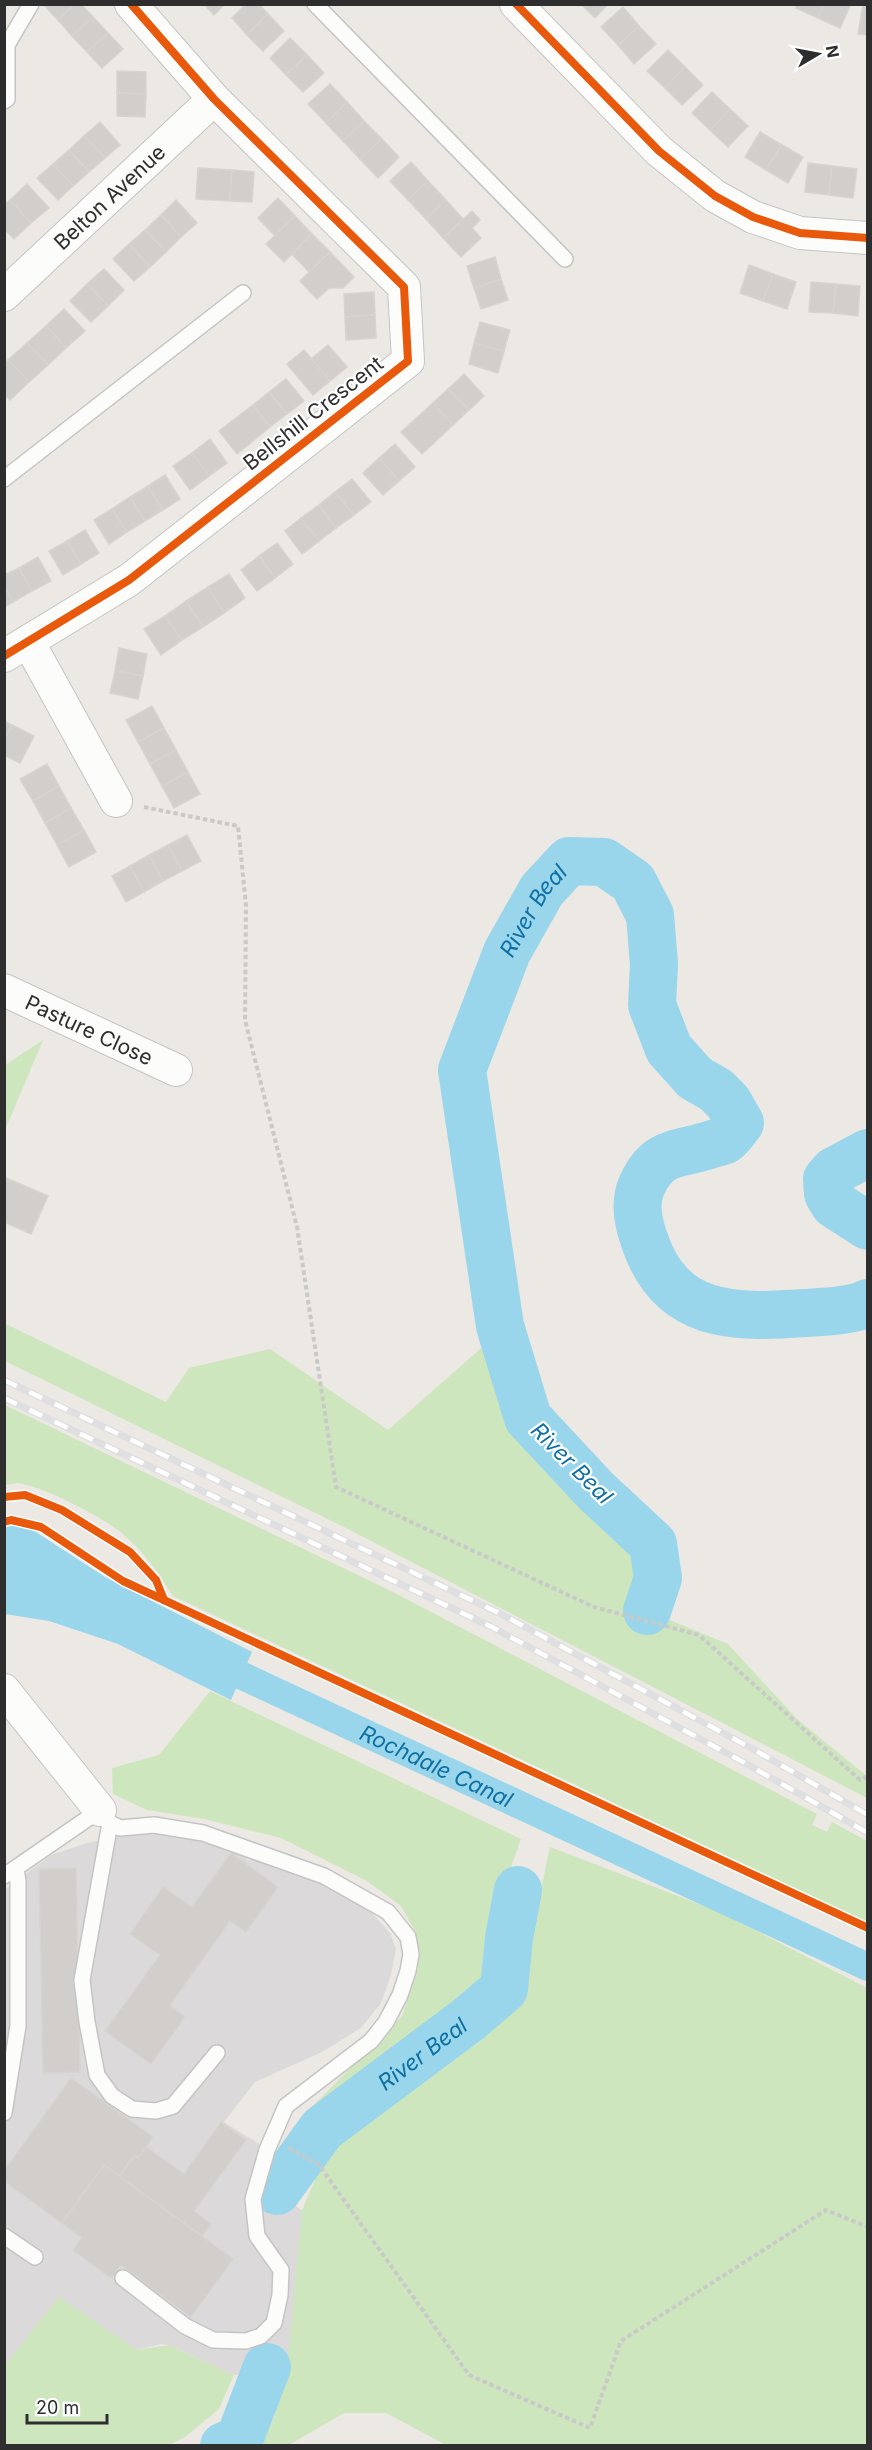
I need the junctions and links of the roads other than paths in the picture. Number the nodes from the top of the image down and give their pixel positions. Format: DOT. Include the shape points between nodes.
graph roads {
  1 [pos="31,4"];
  2 [pos="131,4"];
  3 [pos="315,4"];
  4 [pos="516,4"];
  5 [pos="214,99"];
  6 [pos="4,101"];
  7 [pos="867,238"];
  8 [pos="565,259"];
  9 [pos="243,293"];
  10 [pos="4,295"];
  11 [pos="4,479"];
  12 [pos="16,650"];
  13 [pos="116,801"];
  14 [pos="4,990"];
  15 [pos="176,1070"];
  16 [pos="4,1690"];
  17 [pos="105,1816"];
  18 [pos="10,1872"];
  19 [pos="217,2053"];
  20 [pos="4,2113"];
  21 [pos="4,2236"];
  22 [pos="35,2257"];
  23 [pos="123,2277"];
  1 -- 6 [label="lane" via="7,45"];
  2 -- 5 [label="street, Bellshill Crescent"];
  3 -- 8 [label="lane"];
  4 -- 7 [label="street" via="659,151 715,196 753,217 800,233"];
  5 -- 10 [label="street, Belton Avenue"];
  5 -- 12 [label="street, Bellshill Crescent" via="404,287 408,361 129,580"];
  9 -- 11 [label="lane"];
  12 -- 13 [label="street"];
  14 -- 15 [label="street, Pasture Close"];
  16 -- 17 [label="street"];
  17 -- 18 [label="lane"];
  17 -- 19 [label="lane" via="82,1980 97,2075 111,2096 132,2109 156,2111 173,2106"];
  17 -- 23 [label="lane" via="120,1828 154,1825 203,1833 324,1876 388,1912 408,1937 411,1954 400,1995 386,2022 371,2041 286,2106 267,2150 253,2199 257,2236 281,2270 274,2323 261,2336 246,2341 213,2340 185,2326"];
  18 -- 20 [label="lane" via="18,1881 18,2026"];
  21 -- 22 [label="lane"];
}
